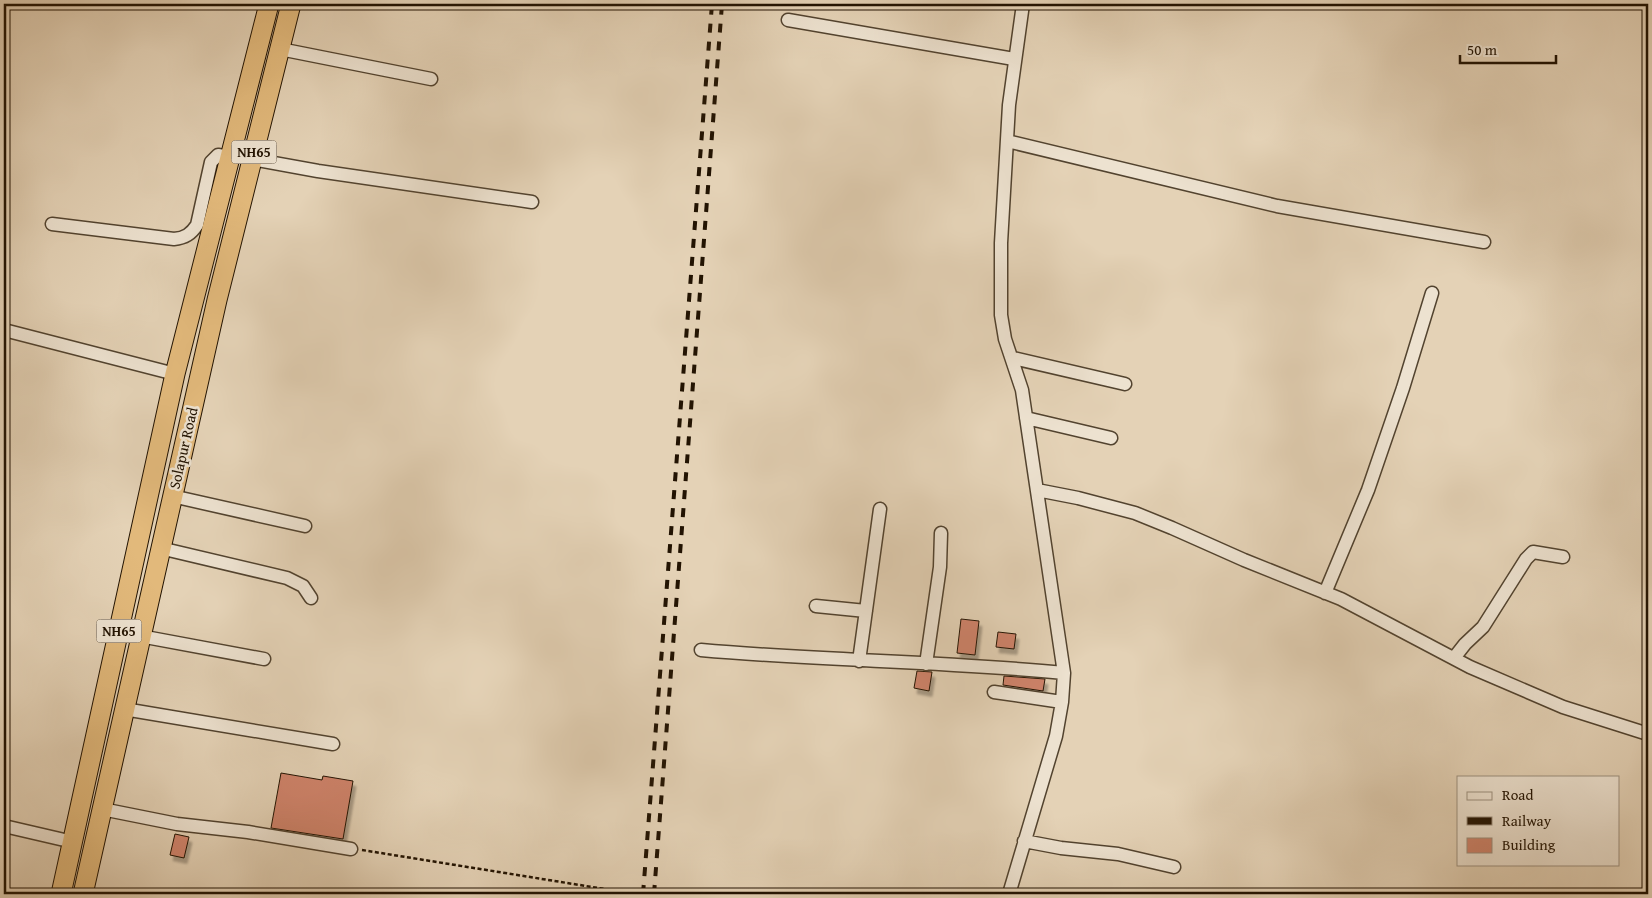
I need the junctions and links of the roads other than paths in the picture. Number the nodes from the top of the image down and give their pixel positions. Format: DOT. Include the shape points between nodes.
graph roads {
  1 [pos="269,4"];
  2 [pos="291,4"];
  3 [pos="1023,4"];
  4 [pos="788,20"];
  5 [pos="280,49"];
  6 [pos="1014,59"];
  7 [pos="431,79"];
  8 [pos="1007,141"];
  9 [pos="230,157"];
  10 [pos="252,159"];
  11 [pos="532,202"];
  12 [pos="52,224"];
  13 [pos="1484,242"];
  14 [pos="1432,293"];
  15 [pos="4,330"];
  16 [pos="1013,358"];
  17 [pos="176,370"];
  18 [pos="1126,384"];
  19 [pos="1026,418"];
  20 [pos="1111,438"];
  21 [pos="1037,490"];
  22 [pos="172,496"];
  23 [pos="880,508"];
  24 [pos="305,526"];
  25 [pos="941,533"];
  26 [pos="160,548"];
  27 [pos="1563,556"];
  28 [pos="1325,593"];
  29 [pos="312,598"];
  30 [pos="816,606"];
  31 [pos="866,611"];
  32 [pos="140,636"];
  33 [pos="701,650"];
  34 [pos="1454,658"];
  35 [pos="264,659"];
  36 [pos="859,661"];
  37 [pos="926,664"];
  38 [pos="1064,673"];
  39 [pos="994,692"];
  40 [pos="1062,702"];
  41 [pos="124,709"];
  42 [pos="1648,734"];
  43 [pos="333,744"];
  44 [pos="102,809"];
  45 [pos="4,826"];
  46 [pos="1024,840"];
  47 [pos="72,842"];
  48 [pos="351,849"];
  49 [pos="1174,867"];
  50 [pos="61,894"];
  51 [pos="83,894"];
  52 [pos="1009,894"];
  1 -- 9 [label="highway, Solapur Road / NH65"];
  2 -- 5 [label="highway, Solapur Road / NH65"];
  3 -- 6 [label="street"];
  4 -- 6 [label="street"];
  5 -- 7 [label="street"];
  5 -- 10 [label="highway, Solapur Road / NH65"];
  6 -- 8 [label="street"];
  8 -- 13 [label="street" via="1277,206"];
  8 -- 16 [label="street" via="1001,315"];
  9 -- 12 [label="street" via="218,155 211,162 197,225 192,233 182,238"];
  9 -- 17 [label="highway, Solapur Road / NH65"];
  10 -- 11 [label="street"];
  10 -- 22 [label="highway, Solapur Road / NH65"];
  14 -- 28 [label="street" via="1368,490"];
  15 -- 17 [label="street"];
  16 -- 18 [label="street"];
  16 -- 19 [label="street"];
  17 -- 47 [label="highway, Solapur Road / NH65"];
  19 -- 20 [label="street"];
  19 -- 21 [label="street"];
  21 -- 28 [label="street" via="1135,513"];
  21 -- 38 [label="street"];
  22 -- 24 [label="street"];
  22 -- 26 [label="highway, Solapur Road / NH65"];
  23 -- 31 [label="street"];
  25 -- 37 [label="street" via="940,568"];
  26 -- 29 [label="street" via="287,578 303,586"];
  26 -- 32 [label="highway, Solapur Road / NH65"];
  27 -- 34 [label="street" via="1533,552 1526,558 1483,627"];
  28 -- 34 [label="street"];
  30 -- 31 [label="street"];
  31 -- 36 [label="street"];
  32 -- 35 [label="street"];
  32 -- 41 [label="highway, Solapur Road / NH65"];
  33 -- 36 [label="street"];
  34 -- 42 [label="street" via="1562,707"];
  36 -- 37 [label="street"];
  37 -- 38 [label="street" via="998,666"];
  38 -- 40 [label="street"];
  39 -- 40 [label="street"];
  40 -- 46 [label="street" via="1056,736"];
  41 -- 43 [label="street"];
  41 -- 44 [label="highway, Solapur Road / NH65"];
  44 -- 48 [label="street" via="177,824"];
  44 -- 51 [label="highway, Solapur Road / NH65"];
  45 -- 47 [label="street"];
  46 -- 49 [label="street" via="1118,854"];
  46 -- 52 [label="street"];
  47 -- 50 [label="highway, Solapur Road / NH65"];
}
